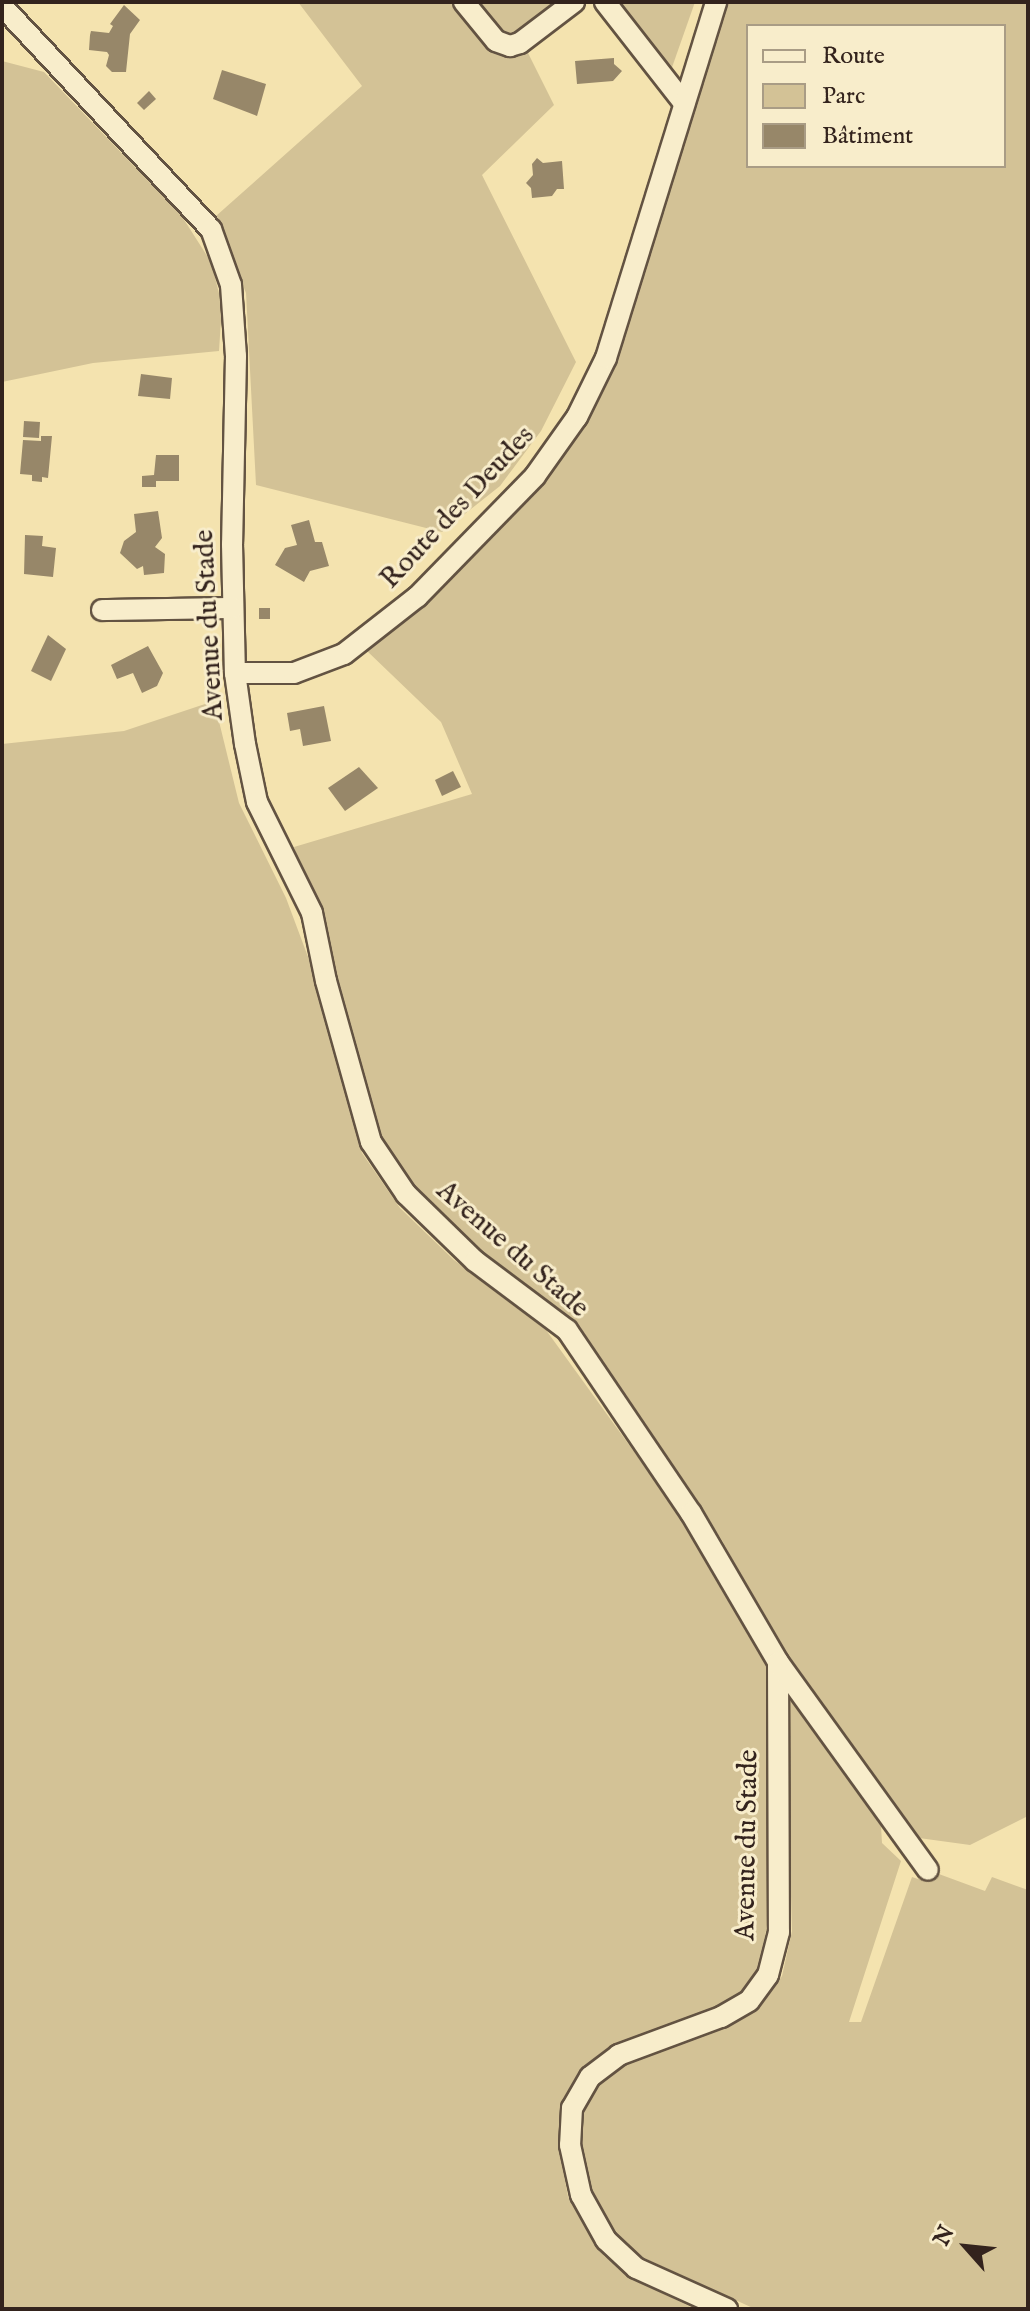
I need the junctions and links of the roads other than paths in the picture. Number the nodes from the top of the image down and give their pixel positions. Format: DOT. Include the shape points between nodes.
graph roads {
  1 [pos="464,2"];
  2 [pos="574,2"];
  3 [pos="605,2"];
  4 [pos="716,2"];
  5 [pos="2,6"];
  6 [pos="684,103"];
  7 [pos="233,608"];
  8 [pos="102,610"];
  9 [pos="235,673"];
  10 [pos="778,1662"];
  11 [pos="928,1870"];
  12 [pos="727,2309"];
  1 -- 2 [label="street" via="496,41 510,46"];
  3 -- 6 [label="street"];
  4 -- 6 [label="street, Route des Deudes"];
  5 -- 7 [label="street, Avenue du Stade" via="211,229 231,285 236,356"];
  6 -- 9 [label="street, Route des Deudes" via="606,358 577,417 535,476 417,597 344,654 294,673"];
  7 -- 8 [label="street"];
  7 -- 9 [label="street, Avenue du Stade"];
  9 -- 10 [label="street, Avenue du Stade" via="257,802 312,913 371,1142 406,1194 475,1261 567,1330 691,1513"];
  10 -- 11 [label="street"];
  10 -- 12 [label="street, Avenue du Stade" via="779,1932 768,1975 749,2001 721,2017 619,2055 590,2077 572,2108 570,2132 581,2195 606,2240 636,2268"];
}
